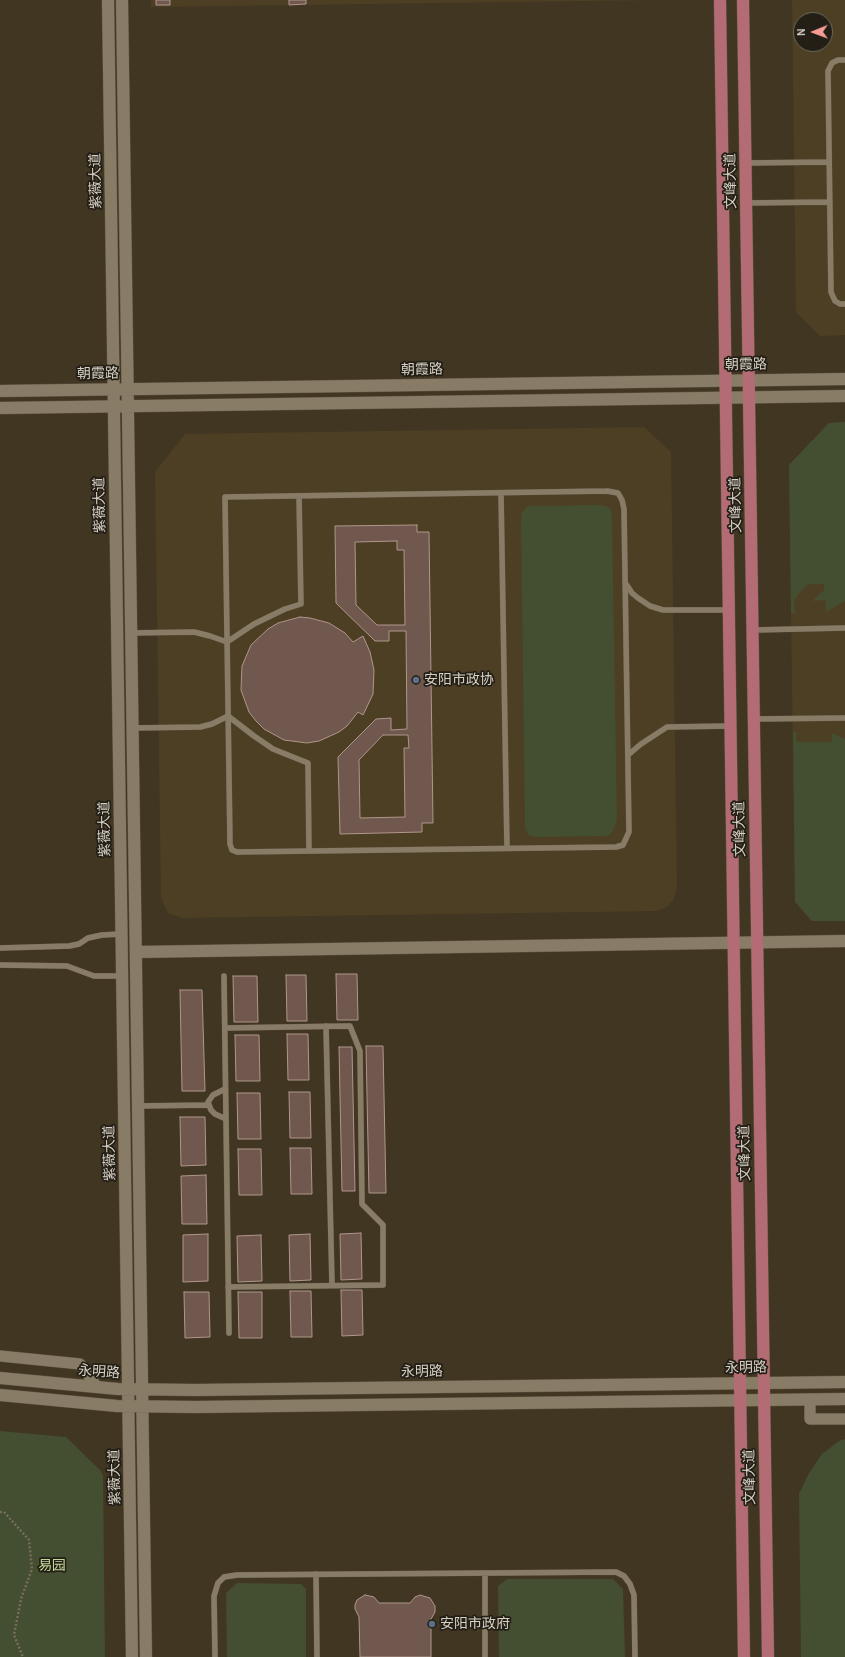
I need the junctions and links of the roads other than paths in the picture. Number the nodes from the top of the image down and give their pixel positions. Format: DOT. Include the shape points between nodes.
graph roads {
  1 [pos="108,0"];
  2 [pos="122,0"];
  3 [pos="720,0"];
  4 [pos="743,0"];
  5 [pos="845,60"];
  6 [pos="829,162"];
  7 [pos="746,163"];
  8 [pos="830,202"];
  9 [pos="746,203"];
  10 [pos="845,304"];
  11 [pos="845,379"];
  12 [pos="749,380"];
  13 [pos="725,381"];
  14 [pos="114,389"];
  15 [pos="128,389"];
  16 [pos="0,391"];
  17 [pos="845,396"];
  18 [pos="749,397"];
  19 [pos="725,398"];
  20 [pos="114,406"];
  21 [pos="128,406"];
  22 [pos="0,408"];
  23 [pos="501,492"];
  24 [pos="299,496"];
  25 [pos="626,583"];
  26 [pos="728,610"];
  27 [pos="845,628"];
  28 [pos="752,630"];
  29 [pos="131,633"];
  30 [pos="227,642"];
  31 [pos="228,716"];
  32 [pos="845,718"];
  33 [pos="754,719"];
  34 [pos="730,726"];
  35 [pos="132,728"];
  36 [pos="628,756"];
  37 [pos="507,848"];
  38 [pos="309,851"];
  39 [pos="121,934"];
  40 [pos="845,941"];
  41 [pos="732,943"];
  42 [pos="757,943"];
  43 [pos="0,948"];
  44 [pos="136,952"];
  45 [pos="0,965"];
  46 [pos="122,976"];
  47 [pos="224,976"];
  48 [pos="326,1026"];
  49 [pos="225,1028"];
  50 [pos="225,1089"];
  51 [pos="208,1105"];
  52 [pos="138,1106"];
  53 [pos="226,1119"];
  54 [pos="332,1285"];
  55 [pos="228,1286"];
  56 [pos="229,1333"];
  57 [pos="0,1356"];
  58 [pos="0,1378"];
  59 [pos="845,1382"];
  60 [pos="740,1383"];
  61 [pos="764,1383"];
  62 [pos="97,1387"];
  63 [pos="128,1389"];
  64 [pos="142,1389"];
  65 [pos="0,1395"];
  66 [pos="845,1398"];
  67 [pos="764,1399"];
  68 [pos="810,1399"];
  69 [pos="740,1400"];
  70 [pos="128,1406"];
  71 [pos="143,1406"];
  72 [pos="845,1419"];
  73 [pos="485,1573"];
  74 [pos="316,1574"];
  75 [pos="132,1657"];
  76 [pos="146,1657"];
  77 [pos="215,1657"];
  78 [pos="317,1657"];
  79 [pos="486,1657"];
  80 [pos="635,1657"];
  81 [pos="744,1657"];
  82 [pos="768,1657"];
  1 -- 14 [label="street, 紫薇大道"];
  2 -- 15 [label="street, 紫薇大道"];
  3 -- 13 [label="main road, 文峰大道"];
  4 -- 7 [label="main road, 文峰大道"];
  5 -- 6 [label="lane" via="832,63 828,71"];
  6 -- 7 [label="lane"];
  6 -- 8 [label="lane"];
  7 -- 9 [label="main road, 文峰大道"];
  8 -- 9 [label="lane"];
  8 -- 10 [label="lane" via="831,292 835,301"];
  9 -- 12 [label="main road, 文峰大道"];
  11 -- 12 [label="street, 朝霞路"];
  12 -- 13 [label="street, 朝霞路"];
  12 -- 18 [label="main road, 文峰大道"];
  13 -- 15 [label="street, 朝霞路"];
  13 -- 19 [label="main road, 文峰大道"];
  14 -- 15 [label="street, 朝霞路"];
  14 -- 16 [label="street, 朝霞路"];
  14 -- 20 [label="street, 紫薇大道"];
  15 -- 21 [label="street, 紫薇大道"];
  17 -- 18 [label="street"];
  18 -- 19 [label="street"];
  18 -- 28 [label="main road, 文峰大道"];
  19 -- 21 [label="street"];
  19 -- 26 [label="main road, 文峰大道"];
  20 -- 21 [label="street"];
  20 -- 22 [label="street"];
  20 -- 39 [label="street, 紫薇大道"];
  21 -- 29 [label="street, 紫薇大道"];
  23 -- 24 [label="lane"];
  23 -- 25 [label="lane" via="607,491 618,494 624,509"];
  23 -- 37 [label="lane"];
  24 -- 30 [label="lane" via="301,604 254,624"];
  24 -- 30 [label="lane" via="225,497"];
  25 -- 26 [label="lane" via="638,598 650,606 663,610"];
  25 -- 36 [label="lane"];
  26 -- 34 [label="main road, 文峰大道"];
  27 -- 28 [label="lane"];
  28 -- 33 [label="main road, 文峰大道"];
  29 -- 30 [label="lane" via="194,632"];
  29 -- 35 [label="street, 紫薇大道"];
  30 -- 31 [label="lane"];
  31 -- 35 [label="lane" via="200,727"];
  31 -- 38 [label="lane" via="273,749 308,763"];
  31 -- 38 [label="lane" via="232,850"];
  32 -- 33 [label="lane"];
  33 -- 42 [label="main road, 文峰大道"];
  34 -- 36 [label="lane" via="668,727 641,744"];
  34 -- 41 [label="main road, 文峰大道"];
  35 -- 44 [label="street, 紫薇大道"];
  36 -- 37 [label="lane" via="630,832 623,845"];
  37 -- 38 [label="lane"];
  39 -- 43 [label="lane" via="88,938 70,946"];
  39 -- 46 [label="street, 紫薇大道"];
  40 -- 42 [label="street"];
  41 -- 42 [label="street"];
  41 -- 44 [label="street"];
  41 -- 60 [label="main road, 文峰大道"];
  42 -- 61 [label="main road, 文峰大道"];
  44 -- 52 [label="street, 紫薇大道"];
  45 -- 46 [label="lane" via="67,966 94,976"];
  46 -- 63 [label="street, 紫薇大道"];
  47 -- 49 [label="lane"];
  48 -- 49 [label="lane"];
  48 -- 54 [label="lane"];
  48 -- 54 [label="lane" via="350,1026 360,1051 362,1204 383,1224 383,1284"];
  49 -- 50 [label="lane"];
  50 -- 51 [label="lane" via="210,1098"];
  50 -- 53 [label="lane"];
  51 -- 52 [label="lane"];
  51 -- 53 [label="lane" via="215,1114"];
  52 -- 64 [label="street, 紫薇大道"];
  53 -- 55 [label="lane"];
  54 -- 55 [label="lane"];
  55 -- 56 [label="lane"];
  57 -- 62 [label="street" via="80,1364"];
  58 -- 62 [label="street, 永明路"];
  59 -- 61 [label="street, 永明路"];
  60 -- 61 [label="street, 永明路"];
  60 -- 64 [label="street, 永明路"];
  60 -- 69 [label="main road, 文峰大道"];
  61 -- 67 [label="main road, 文峰大道"];
  62 -- 63 [label="street, 永明路"];
  63 -- 64 [label="street, 永明路"];
  63 -- 70 [label="street, 紫薇大道"];
  64 -- 71 [label="street, 紫薇大道"];
  65 -- 70 [label="street"];
  66 -- 68 [label="street"];
  67 -- 68 [label="street"];
  67 -- 69 [label="street"];
  67 -- 82 [label="main road, 文峰大道"];
  68 -- 72 [label="street" via="810,1419"];
  69 -- 71 [label="street"];
  69 -- 81 [label="main road, 文峰大道"];
  70 -- 71 [label="street"];
  70 -- 75 [label="street, 紫薇大道"];
  71 -- 76 [label="street, 紫薇大道"];
  73 -- 74 [label="lane"];
  73 -- 79 [label="lane"];
  73 -- 80 [label="lane" via="616,1572 624,1576 634,1595"];
  74 -- 77 [label="lane" via="224,1577 218,1583 214,1596"];
  74 -- 78 [label="lane"];
}
